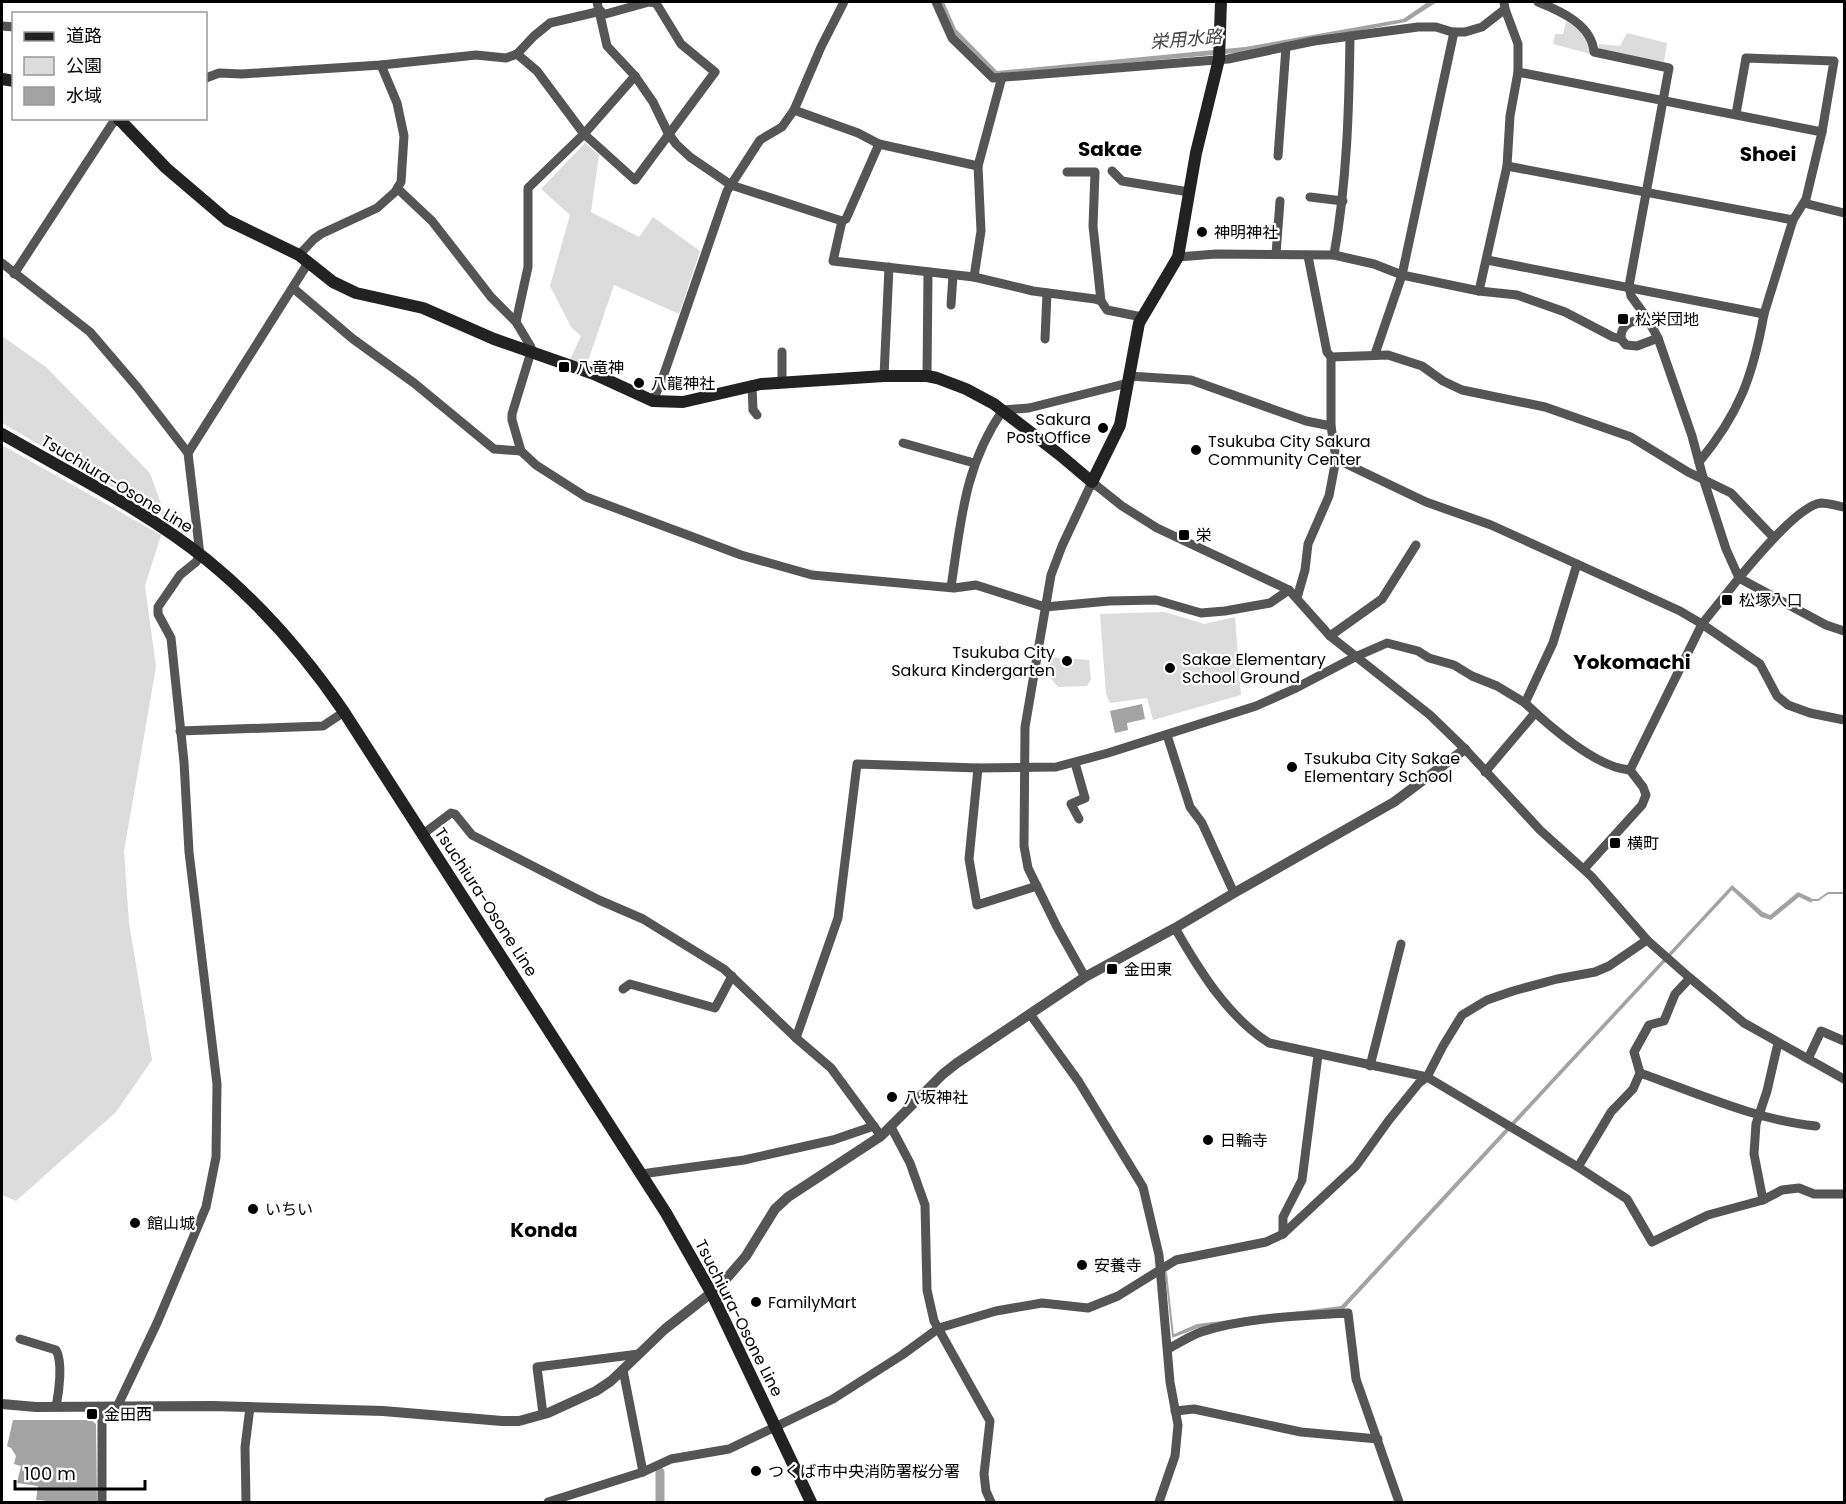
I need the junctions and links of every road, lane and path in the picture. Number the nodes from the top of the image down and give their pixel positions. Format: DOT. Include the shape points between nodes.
graph roads {
  1 [pos="844,2"];
  2 [pos="936,2"];
  3 [pos="1221,2"];
  4 [pos="1538,2"];
  5 [pos="1504,5"];
  6 [pos="600,9"];
  7 [pos="1454,32"];
  8 [pos="1350,36"];
  9 [pos="1286,47"];
  10 [pos="517,54"];
  11 [pos="1219,59"];
  12 [pos="381,65"];
  13 [pos="1518,72"];
  14 [pos="635,76"];
  15 [pos="1002,77"];
  16 [pos="207,78"];
  17 [pos="1665,101"];
  18 [pos="794,110"];
  19 [pos="1736,114"];
  20 [pos="118,120"];
  21 [pos="120,120"];
  22 [pos="1822,132"];
  23 [pos="584,134"];
  24 [pos="669,135"];
  25 [pos="879,144"];
  26 [pos="1278,156"];
  27 [pos="978,166"];
  28 [pos="1507,166"];
  29 [pos="1112,171"];
  30 [pos="1067,172"];
  31 [pos="731,185"];
  32 [pos="398,189"];
  33 [pos="1189,192"];
  34 [pos="1646,194"];
  35 [pos="1310,197"];
  36 [pos="1280,201"];
  37 [pos="1343,201"];
  38 [pos="1804,203"];
  39 [pos="1845,213"];
  40 [pos="1793,220"];
  41 [pos="842,221"];
  42 [pos="1276,254"];
  43 [pos="1334,255"];
  44 [pos="1308,256"];
  45 [pos="1178,257"];
  46 [pos="304,259"];
  47 [pos="1487,260"];
  48 [pos="2,263"];
  49 [pos="889,267"];
  50 [pos="928,272"];
  51 [pos="14,274"];
  52 [pos="953,275"];
  53 [pos="1402,275"];
  54 [pos="974,277"];
  55 [pos="1629,286"];
  56 [pos="293,288"];
  57 [pos="1479,291"];
  58 [pos="1047,293"];
  59 [pos="1101,301"];
  60 [pos="951,305"];
  61 [pos="1764,314"];
  62 [pos="1142,317"];
  63 [pos="1647,318"];
  64 [pos="516,322"];
  65 [pos="1658,338"];
  66 [pos="1045,339"];
  67 [pos="1621,339"];
  68 [pos="531,352"];
  69 [pos="782,352"];
  70 [pos="1375,354"];
  71 [pos="1331,357"];
  72 [pos="884,376"];
  73 [pos="927,376"];
  74 [pos="1128,379"];
  75 [pos="782,382"];
  76 [pos="752,385"];
  77 [pos="653,401"];
  78 [pos="1003,410"];
  79 [pos="757,415"];
  80 [pos="1331,426"];
  81 [pos="2,434"];
  82 [pos="903,442"];
  83 [pos="521,451"];
  84 [pos="188,453"];
  85 [pos="1336,459"];
  86 [pos="1699,462"];
  87 [pos="974,463"];
  88 [pos="1704,481"];
  89 [pos="1092,482"];
  90 [pos="1845,507"];
  91 [pos="1773,537"];
  92 [pos="1416,545"];
  93 [pos="200,555"];
  94 [pos="1577,564"];
  95 [pos="1739,578"];
  96 [pos="951,587"];
  97 [pos="1289,590"];
  98 [pos="1297,597"];
  99 [pos="1045,607"];
  100 [pos="1702,624"];
  101 [pos="1845,631"];
  102 [pos="1330,636"];
  103 [pos="1355,657"];
  104 [pos="1525,704"];
  105 [pos="344,712"];
  106 [pos="1535,713"];
  107 [pos="1845,720"];
  108 [pos="180,731"];
  109 [pos="1167,735"];
  110 [pos="1465,749"];
  111 [pos="1075,763"];
  112 [pos="1024,767"];
  113 [pos="978,768"];
  114 [pos="1630,770"];
  115 [pos="1485,772"];
  116 [pos="1079,819"];
  117 [pos="423,834"];
  118 [pos="1584,869"];
  119 [pos="1037,886"];
  120 [pos="1234,892"];
  121 [pos="1175,928"];
  122 [pos="1647,940"];
  123 [pos="1401,944"];
  124 [pos="732,976"];
  125 [pos="1085,977"];
  126 [pos="1690,978"];
  127 [pos="623,989"];
  128 [pos="1030,1014"];
  129 [pos="796,1038"];
  130 [pos="1845,1041"];
  131 [pos="1778,1043"];
  132 [pos="1318,1055"];
  133 [pos="1808,1059"];
  134 [pos="1370,1066"];
  135 [pos="1640,1073"];
  136 [pos="1427,1077"];
  137 [pos="1845,1078"];
  138 [pos="1760,1115"];
  139 [pos="874,1126"];
  140 [pos="1816,1126"];
  141 [pos="891,1127"];
  142 [pos="881,1136"];
  143 [pos="1578,1167"];
  144 [pos="641,1174"];
  145 [pos="1845,1194"];
  146 [pos="1763,1200"];
  147 [pos="1283,1234"];
  148 [pos="1159,1269"];
  149 [pos="712,1294"];
  150 [pos="939,1328"];
  151 [pos="20,1339"];
  152 [pos="1168,1349"];
  153 [pos="639,1354"];
  154 [pos="623,1370"];
  155 [pos="56,1407"];
  156 [pos="117,1407"];
  157 [pos="250,1407"];
  158 [pos="2,1408"];
  159 [pos="102,1408"];
  160 [pos="1175,1411"];
  161 [pos="543,1414"];
  162 [pos="775,1426"];
  163 [pos="1378,1439"];
  164 [pos="643,1472"];
  165 [pos="102,1503"];
  166 [pos="246,1503"];
  167 [pos="548,1503"];
  168 [pos="811,1503"];
  169 [pos="991,1503"];
  170 [pos="1159,1503"];
  171 [pos="1399,1503"];
  1 -- 18 [label="street"];
  2 -- 15 [label="street" via="952,38 993,78"];
  3 -- 11 [label="main road"];
  4 -- 17 [label="street" via="1579,23 1593,42 1594,52 1669,68"];
  5 -- 7 [label="street" via="1482,27"];
  5 -- 13 [label="street" via="1518,44"];
  6 -- 10 [label="street" via="550,23"];
  6 -- 14 [label="street" via="607,46"];
  6 -- 24 [label="street" via="656,3 681,44 715,72"];
  7 -- 8 [label="street" via="1418,27"];
  7 -- 53 [label="street"];
  8 -- 9 [label="street"];
  8 -- 37 [label="street"];
  9 -- 11 [label="street"];
  9 -- 26 [label="street"];
  10 -- 12 [label="street" via="506,58 476,55"];
  10 -- 23 [label="street" via="537,71"];
  11 -- 15 [label="street"];
  11 -- 33 [label="main road"];
  12 -- 16 [label="street" via="219,73"];
  12 -- 32 [label="street" via="397,103 404,136"];
  13 -- 17 [label="street"];
  13 -- 28 [label="street"];
  14 -- 23 [label="street"];
  14 -- 24 [label="street"];
  15 -- 27 [label="street"];
  17 -- 19 [label="street"];
  17 -- 34 [label="street"];
  18 -- 25 [label="street"];
  18 -- 31 [label="street" via="782,127 760,140"];
  19 -- 22 [label="street"];
  19 -- 22 [label="street" via="1746,58 1830,60 1834,62"];
  20 -- 51 [label="street"];
  21 -- 46 [label="main road" via="166,168 220,215"];
  22 -- 38 [label="street"];
  23 -- 24 [label="street" via="635,180"];
  23 -- 64 [label="street" via="528,188 528,267"];
  24 -- 31 [label="street" via="690,157"];
  25 -- 27 [label="street"];
  25 -- 41 [label="street"];
  27 -- 54 [label="street" via="981,231"];
  28 -- 34 [label="street"];
  28 -- 47 [label="street"];
  29 -- 33 [label="street" via="1122,181"];
  30 -- 59 [label="street" via="1095,172 1094,226"];
  31 -- 41 [label="street"];
  31 -- 77 [label="street"];
  32 -- 46 [label="street" via="377,208 314,239"];
  32 -- 64 [label="street" via="432,221 491,297"];
  33 -- 45 [label="main road"];
  34 -- 40 [label="street"];
  34 -- 55 [label="street"];
  35 -- 37 [label="street"];
  36 -- 42 [label="street"];
  37 -- 43 [label="street"];
  38 -- 39 [label="street"];
  38 -- 40 [label="street"];
  40 -- 61 [label="street"];
  41 -- 49 [label="street" via="833,261"];
  42 -- 44 [label="street"];
  42 -- 45 [label="street"];
  43 -- 44 [label="street"];
  43 -- 53 [label="street"];
  44 -- 71 [label="street"];
  45 -- 62 [label="main road"];
  46 -- 56 [label="street"];
  46 -- 68 [label="main road" via="345,289 423,308"];
  47 -- 55 [label="street"];
  47 -- 57 [label="street"];
  48 -- 51 [label="street"];
  49 -- 50 [label="street"];
  49 -- 72 [label="street"];
  50 -- 52 [label="street"];
  50 -- 73 [label="street"];
  51 -- 84 [label="street" via="90,332"];
  52 -- 54 [label="street"];
  52 -- 60 [label="street"];
  53 -- 57 [label="street"];
  53 -- 70 [label="street"];
  54 -- 58 [label="street"];
  55 -- 61 [label="street"];
  55 -- 63 [label="street" via="1631,296"];
  56 -- 83 [label="street" via="494,449"];
  56 -- 84 [label="street"];
  57 -- 67 [label="street" via="1517,295 1565,312"];
  58 -- 59 [label="street"];
  58 -- 66 [label="street"];
  59 -- 62 [label="street" via="1107,310"];
  61 -- 86 [label="street" via="1754,366 1731,419"];
  62 -- 74 [label="main road"];
  63 -- 65 [label="street"];
  63 -- 67 [label="street" via="1624,325"];
  64 -- 68 [label="street"];
  65 -- 67 [label="street" via="1637,346 1626,345"];
  65 -- 86 [label="street"];
  68 -- 77 [label="main road" via="594,374"];
  68 -- 83 [label="street" via="512,414"];
  69 -- 75 [label="street"];
  70 -- 71 [label="street"];
  70 -- 88 [label="street" via="1422,366 1462,390 1545,407 1631,437"];
  71 -- 80 [label="street"];
  72 -- 73 [label="main road"];
  72 -- 75 [label="main road"];
  73 -- 78 [label="main road" via="966,389"];
  74 -- 78 [label="street" via="1029,408"];
  74 -- 80 [label="street" via="1191,380 1306,422"];
  74 -- 89 [label="main road" via="1120,425"];
  75 -- 76 [label="main road"];
  76 -- 77 [label="main road" via="683,402"];
  76 -- 79 [label="street" via="753,410"];
  78 -- 87 [label="street"];
  78 -- 89 [label="main road"];
  80 -- 85 [label="street"];
  81 -- 93 [label="main road, Tsuchiura-Osone Line" via="145,516"];
  82 -- 87 [label="street"];
  83 -- 96 [label="street" via="586,497 741,555 812,575"];
  84 -- 93 [label="street"];
  85 -- 94 [label="street" via="1426,502 1491,525"];
  85 -- 98 [label="street" via="1329,496 1308,544"];
  86 -- 88 [label="street"];
  87 -- 96 [label="street" via="965,495"];
  88 -- 91 [label="street" via="1731,493"];
  88 -- 95 [label="street"];
  89 -- 97 [label="street" via="1157,528"];
  89 -- 99 [label="street" via="1062,546"];
  90 -- 91 [label="street" via="1820,503"];
  91 -- 95 [label="street"];
  92 -- 102 [label="street" via="1382,599"];
  93 -- 105 [label="main road, Tsuchiura-Osone Line" via="285,634"];
  93 -- 108 [label="street" via="158,607 171,638"];
  94 -- 100 [label="street"];
  94 -- 104 [label="street" via="1553,643"];
  95 -- 100 [label="street"];
  95 -- 101 [label="street" via="1826,626"];
  96 -- 99 [label="street" via="976,585"];
  97 -- 98 [label="street"];
  97 -- 99 [label="street" via="1270,603 1209,613 1156,600"];
  98 -- 102 [label="street"];
  99 -- 112 [label="street" via="1025,727"];
  100 -- 107 [label="street" via="1760,664 1777,696 1788,705"];
  100 -- 114 [label="street"];
  102 -- 103 [label="street"];
  103 -- 104 [label="street" via="1387,643 1418,651 1454,664"];
  103 -- 109 [label="street" via="1256,706"];
  103 -- 110 [label="street" via="1430,715"];
  104 -- 106 [label="street"];
  105 -- 108 [label="street" via="323,726"];
  105 -- 117 [label="main road, Tsuchiura-Osone Line"];
  106 -- 114 [label="street" via="1590,755"];
  106 -- 115 [label="street"];
  108 -- 156 [label="street" via="189,852 217,1084 216,1157 206,1207"];
  109 -- 111 [label="street"];
  109 -- 120 [label="street" via="1190,807 1202,823"];
  110 -- 115 [label="street"];
  110 -- 120 [label="street" via="1394,802"];
  111 -- 112 [label="street"];
  111 -- 116 [label="street" via="1085,798 1071,804"];
  112 -- 113 [label="street"];
  112 -- 119 [label="street" via="1024,846"];
  113 -- 119 [label="street" via="969,859 976,904"];
  113 -- 129 [label="street" via="857,764 838,918"];
  114 -- 118 [label="street" via="1646,795 1642,805"];
  115 -- 118 [label="street"];
  117 -- 124 [label="street" via="455,814 472,835 643,919"];
  117 -- 144 [label="main road, Tsuchiura-Osone Line"];
  118 -- 122 [label="street"];
  119 -- 125 [label="street"];
  120 -- 121 [label="street"];
  121 -- 125 [label="street"];
  121 -- 132 [label="street" via="1206,977 1252,1032 1269,1043"];
  122 -- 126 [label="street"];
  122 -- 136 [label="street" via="1595,972 1513,991 1462,1015"];
  123 -- 134 [label="street"];
  124 -- 127 [label="street" via="715,1008 630,984"];
  124 -- 129 [label="street"];
  125 -- 128 [label="street"];
  126 -- 131 [label="street" via="1744,1023"];
  126 -- 135 [label="street" via="1676,994 1664,1021 1649,1024 1634,1052"];
  128 -- 141 [label="street" via="943,1074"];
  128 -- 148 [label="street" via="1079,1082 1143,1188"];
  129 -- 139 [label="street" via="831,1068"];
  130 -- 133 [label="street" via="1821,1031"];
  131 -- 133 [label="street"];
  131 -- 138 [label="street"];
  132 -- 134 [label="street"];
  132 -- 147 [label="street" via="1302,1180 1283,1217"];
  133 -- 137 [label="street"];
  134 -- 136 [label="street"];
  135 -- 138 [label="street"];
  135 -- 143 [label="street"];
  136 -- 143 [label="street"];
  136 -- 147 [label="street" via="1356,1166"];
  138 -- 140 [label="street"];
  138 -- 146 [label="street" via="1754,1154"];
  139 -- 142 [label="street"];
  139 -- 144 [label="street" via="833,1140 744,1160"];
  141 -- 142 [label="street"];
  141 -- 150 [label="street" via="925,1205 927,1290"];
  142 -- 149 [label="street" via="788,1197 746,1256"];
  143 -- 146 [label="street" via="1628,1199 1652,1242 1708,1215"];
  144 -- 149 [label="main road, Tsuchiura-Osone Line"];
  145 -- 146 [label="street" via="1814,1194 1799,1188 1782,1190"];
  147 -- 148 [label="street" via="1266,1242 1176,1260"];
  148 -- 150 [label="street" via="1118,1296 1088,1308 1042,1303 996,1311"];
  148 -- 152 [label="street"];
  149 -- 153 [label="street"];
  149 -- 162 [label="main road, Tsuchiura-Osone Line"];
  150 -- 162 [label="street" via="833,1399"];
  150 -- 169 [label="street" via="990,1421 984,1474"];
  151 -- 155 [label="street" via="56,1350 60,1357"];
  152 -- 160 [label="street"];
  152 -- 163 [label="street" via="1199,1333 1224,1326 1348,1313 1356,1379"];
  153 -- 154 [label="street"];
  153 -- 161 [label="street" via="537,1367"];
  154 -- 161 [label="street" via="596,1391"];
  154 -- 164 [label="street"];
  155 -- 158 [label="street"];
  155 -- 159 [label="street"];
  156 -- 157 [label="street"];
  156 -- 159 [label="street"];
  157 -- 161 [label="street" via="383,1411 491,1421 519,1421"];
  157 -- 166 [label="street" via="245,1447"];
  159 -- 165 [label="street"];
  160 -- 163 [label="street" via="1194,1409 1301,1432"];
  160 -- 170 [label="street" via="1178,1439"];
  162 -- 164 [label="street" via="729,1449 671,1459"];
  162 -- 168 [label="main road, Tsuchiura-Osone Line"];
  163 -- 171 [label="street"];
  164 -- 167 [label="street"];
}
